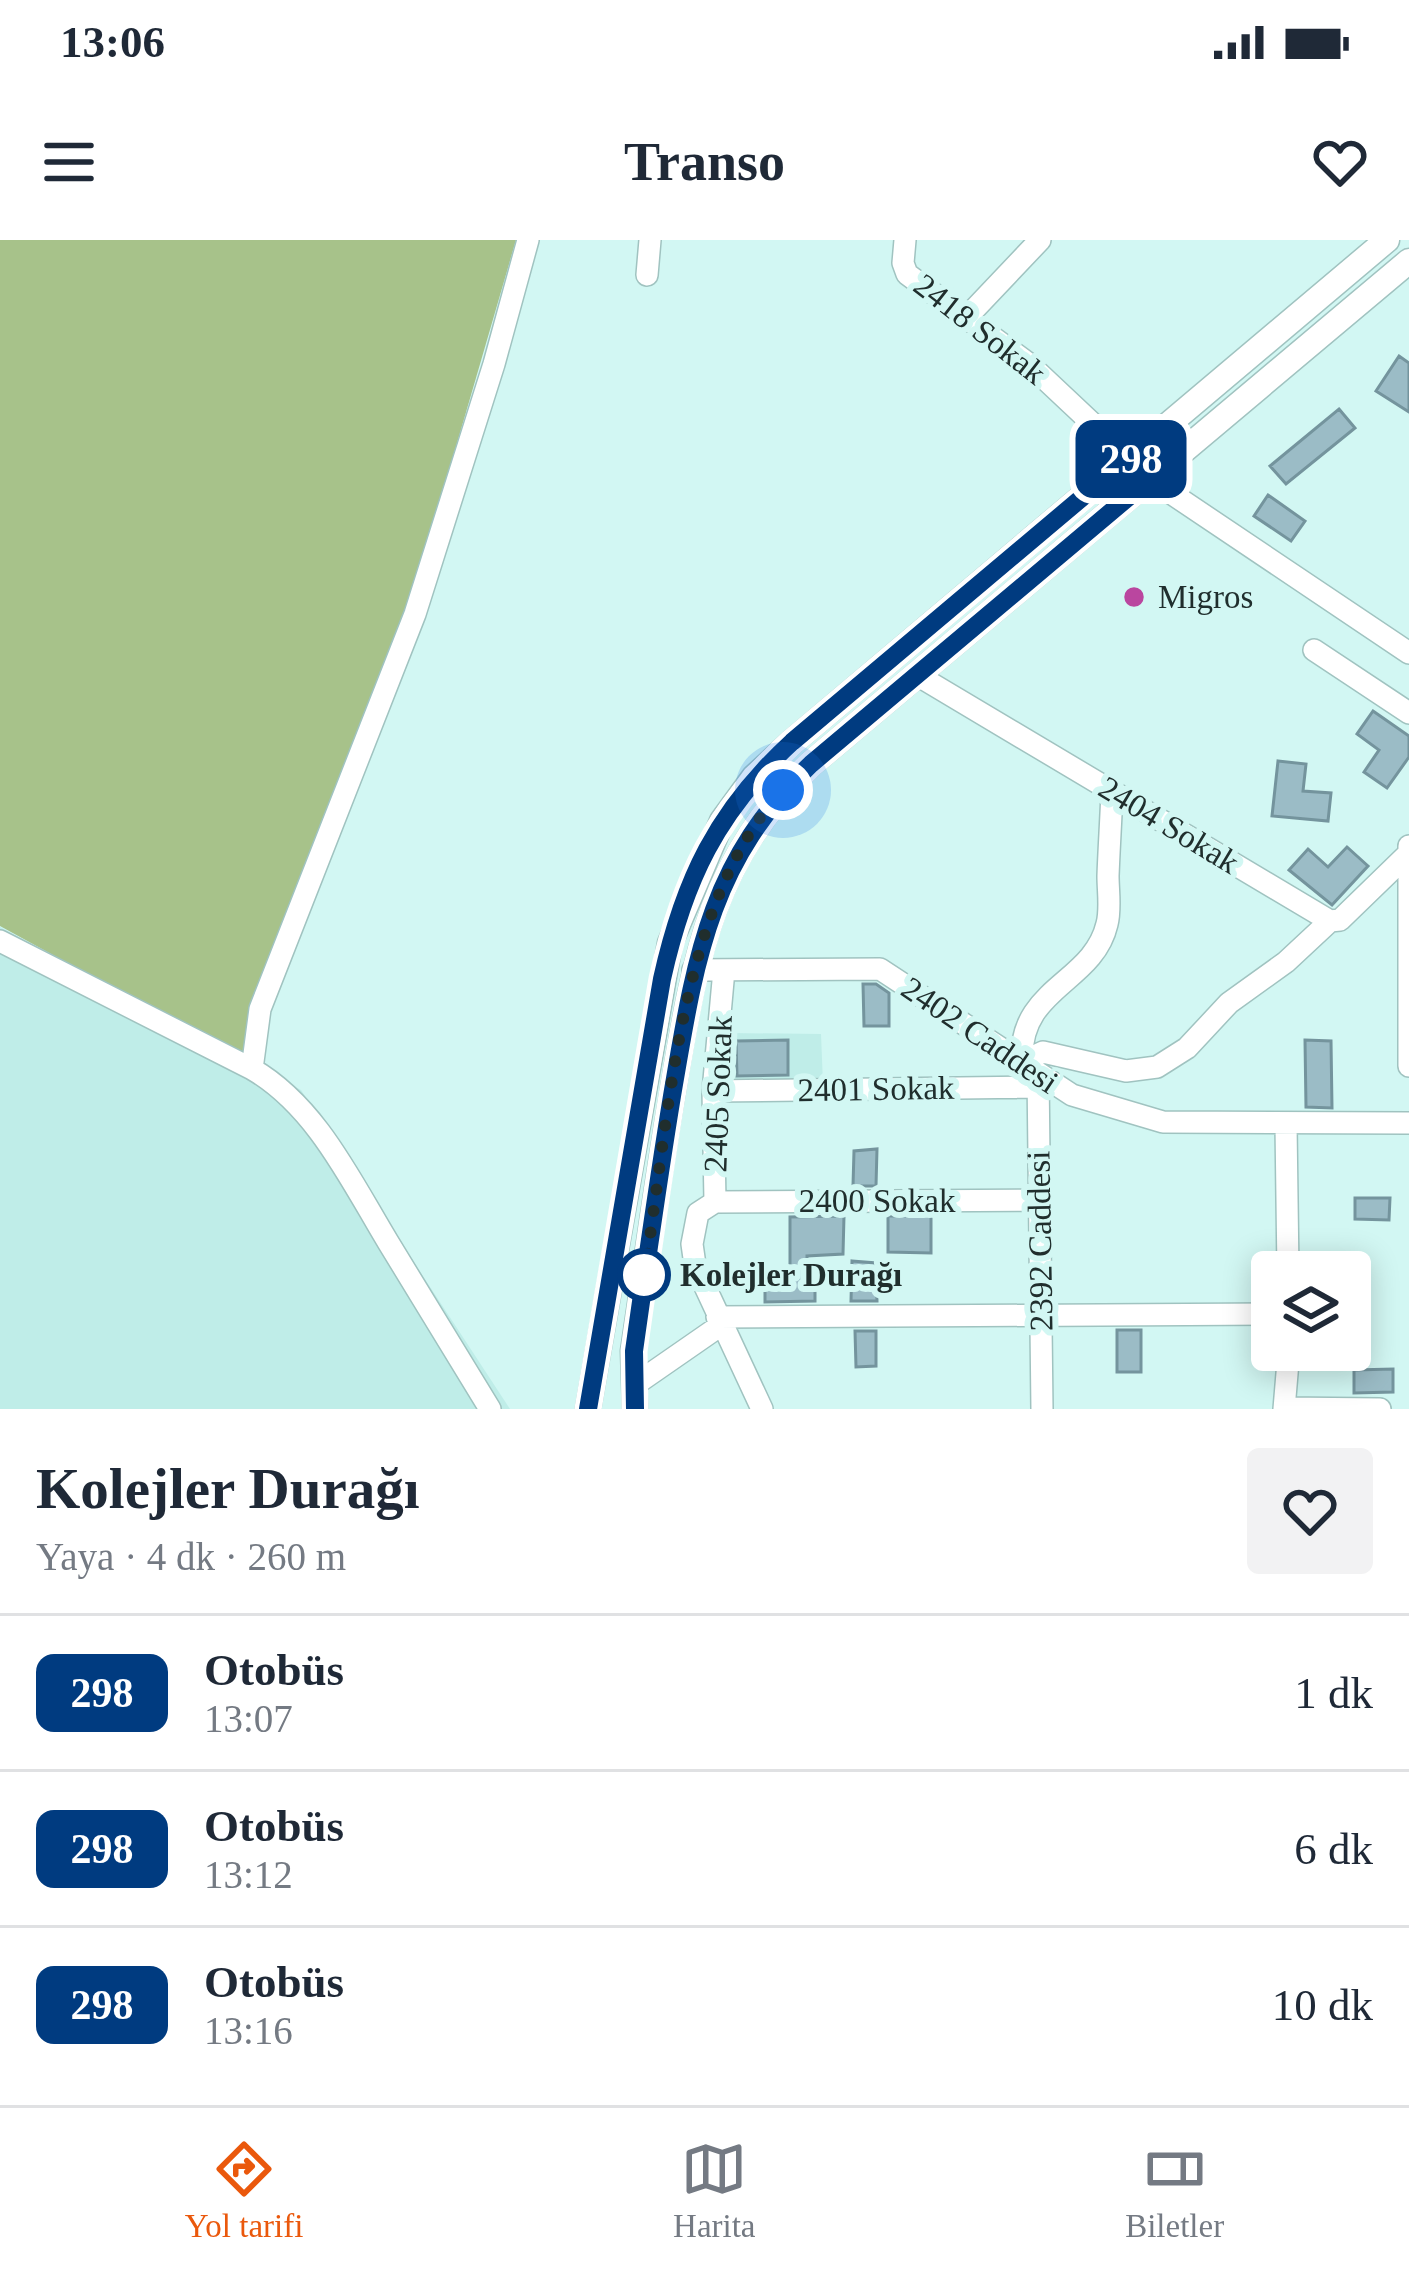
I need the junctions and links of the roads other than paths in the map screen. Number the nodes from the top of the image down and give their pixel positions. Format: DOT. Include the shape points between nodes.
graph roads {
  1 [pos="528,240"];
  2 [pos="650,240"];
  3 [pos="905,240"];
  4 [pos="1040,240"];
  5 [pos="1387,240"];
  6 [pos="1409,261"];
  7 [pos="647,275"];
  8 [pos="967,317"];
  9 [pos="1129,458"];
  10 [pos="1150,479"];
  11 [pos="1314,650"];
  12 [pos="1408,650"];
  13 [pos="917,675"];
  14 [pos="1409,713"];
  15 [pos="1112,791"];
  16 [pos="1408,850"];
  17 [pos="1330,921"];
  18 [pos="0,941"];
  19 [pos="693,970"];
  20 [pos="724,970"];
  21 [pos="1409,971"];
  22 [pos="1409,1060"];
  23 [pos="252,1070"];
  24 [pos="1033,1074"];
  25 [pos="712,1090"];
  26 [pos="1409,1123"];
  27 [pos="1286,1125"];
  28 [pos="1040,1201"];
  29 [pos="715,1202"];
  30 [pos="1288,1251"];
  31 [pos="1041,1315"];
  32 [pos="1251,1315"];
  33 [pos="719,1321"];
  34 [pos="1287,1371"];
  35 [pos="634,1398"];
  36 [pos="1284,1408"];
  37 [pos="490,1409"];
  38 [pos="588,1409"];
  39 [pos="762,1409"];
  40 [pos="1042,1409"];
  41 [pos="1380,1409"];
  1 -- 23 [label="street" via="415,614 260,1009"];
  2 -- 7 [label="street"];
  3 -- 8 [label="street, 2418 Sokak" via="904,269 938,310"];
  4 -- 8 [label="street"];
  5 -- 9 [label="main road"];
  6 -- 10 [label="main road"];
  8 -- 9 [label="street, 2418 Sokak"];
  9 -- 10 [label="main road"];
  9 -- 38 [label="main road" via="792,742 722,821 665,961"];
  10 -- 12 [label="street"];
  10 -- 13 [label="main road"];
  11 -- 14 [label="street"];
  13 -- 15 [label="street, 2404 Sokak"];
  13 -- 19 [label="main road" via="769,805 723,885"];
  15 -- 17 [label="street, 2404 Sokak"];
  15 -- 24 [label="street, 2392 Caddesi" via="1108,922 1093,958 1035,1009 1021,1040"];
  16 -- 17 [label="street"];
  16 -- 21 [label="street"];
  17 -- 24 [label="street, 2401 Sokak" via="1157,1067 1126,1071 1043,1052"];
  18 -- 23 [label="street"];
  19 -- 20 [label="street, 2402 Caddesi"];
  19 -- 35 [label="main road" via="634,1351"];
  20 -- 24 [label="street, 2402 Caddesi" via="880,969"];
  20 -- 25 [label="street, 2405 Sokak"];
  21 -- 22 [label="street"];
  23 -- 37 [label="street" via="306,1115"];
  24 -- 25 [label="street, 2401 Sokak"];
  24 -- 27 [label="street, 2402 Caddesi" via="1076,1098 1163,1121"];
  24 -- 28 [label="street, 2392 Caddesi"];
  25 -- 29 [label="street, 2405 Sokak"];
  26 -- 27 [label="street, 2402 Caddesi"];
  27 -- 30 [label="street"];
  28 -- 29 [label="street, 2400 Sokak"];
  28 -- 31 [label="street, 2392 Caddesi"];
  29 -- 33 [label="street, 2405 Sokak" via="698,1213 692,1244"];
  31 -- 32 [label="street"];
  31 -- 33 [label="street"];
  31 -- 40 [label="street, 2392 Caddesi"];
  33 -- 35 [label="street"];
  33 -- 39 [label="street, 2405 Sokak"];
  34 -- 36 [label="street"];
  36 -- 41 [label="street"];
}
